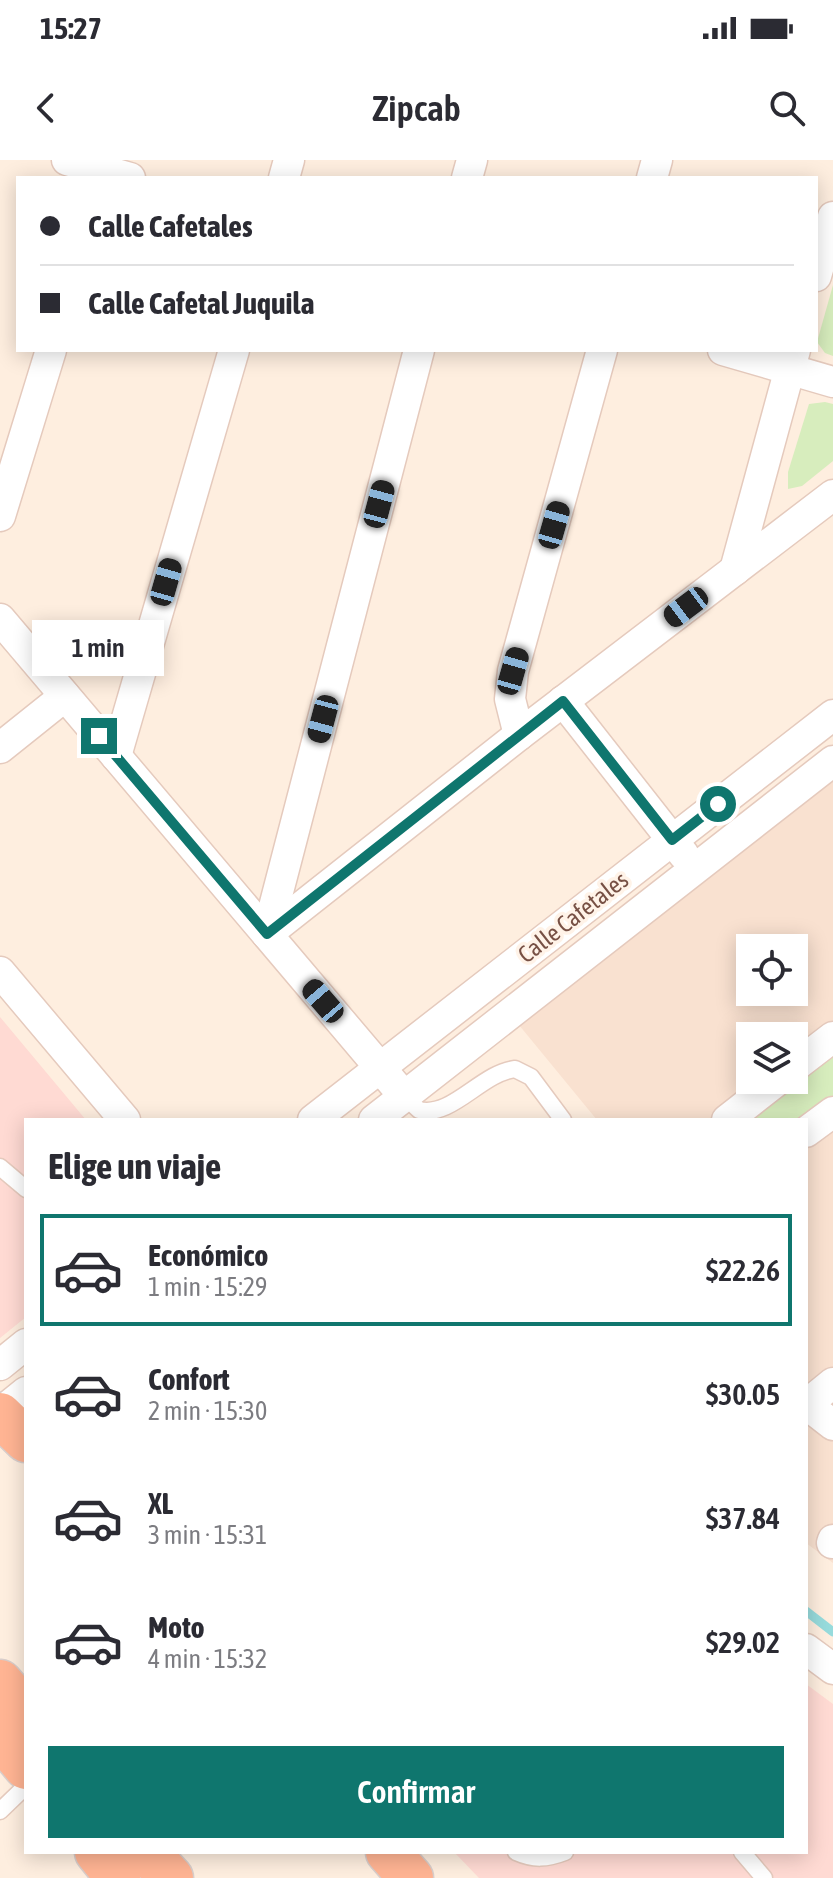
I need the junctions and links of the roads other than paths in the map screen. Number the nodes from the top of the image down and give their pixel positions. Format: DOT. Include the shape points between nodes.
graph roads {
  1 [pos="67,160"];
  2 [pos="112,172"];
  3 [pos="833,217"];
  4 [pos="818,269"];
  5 [pos="50,352"];
  6 [pos="233,352"];
  7 [pos="418,352"];
  8 [pos="601,352"];
  9 [pos="738,352"];
  10 [pos="792,359"];
  11 [pos="833,382"];
  12 [pos="833,495"];
  13 [pos="0,516"];
  14 [pos="735,570"];
  15 [pos="0,619"];
  16 [pos="65,696"];
  17 [pos="563,701"];
  18 [pos="833,715"];
  19 [pos="519,735"];
  20 [pos="0,748"];
  21 [pos="116,756"];
  22 [pos="833,761"];
  23 [pos="672,840"];
  24 [pos="695,869"];
  25 [pos="267,934"];
  26 [pos="0,972"];
  27 [pos="833,1037"];
  28 [pos="808,1056"];
  29 [pos="380,1068"];
  30 [pos="760,1094"];
  31 [pos="404,1096"];
  32 [pos="833,1112"];
  33 [pos="123,1118"];
  34 [pos="316,1118"];
  35 [pos="376,1118"];
  36 [pos="562,1118"];
  37 [pos="730,1118"];
  38 [pos="808,1131"];
  39 [pos="0,1167"];
  40 [pos="24,1187"];
  41 [pos="24,1346"];
  42 [pos="0,1365"];
  43 [pos="833,1383"];
  44 [pos="24,1394"];
  45 [pos="808,1402"];
  46 [pos="808,1406"];
  47 [pos="0,1414"];
  48 [pos="833,1425"];
  49 [pos="24,1438"];
  50 [pos="0,1682"];
  51 [pos="24,1710"];
  52 [pos="0,1736"];
  53 [pos="24,1765"];
  54 [pos="24,1788"];
  55 [pos="0,1811"];
  56 [pos="99,1854"];
  57 [pos="149,1854"];
  58 [pos="390,1854"];
  59 [pos="521,1854"];
  60 [pos="560,1854"];
  61 [pos="744,1854"];
  62 [pos="118,1878"];
  63 [pos="171,1878"];
  64 [pos="411,1878"];
  65 [pos="764,1878"];
  1 -- 2 [label="street"];
  3 -- 4 [label="street"];
  5 -- 13 [label="street"];
  6 -- 21 [label="street"];
  7 -- 25 [label="street"];
  8 -- 19 [label="street" via="513,671 510,699"];
  9 -- 10 [label="street"];
  10 -- 11 [label="street"];
  10 -- 14 [label="street"];
  12 -- 14 [label="street"];
  14 -- 17 [label="street"];
  15 -- 16 [label="street"];
  16 -- 20 [label="street"];
  16 -- 21 [label="street"];
  17 -- 19 [label="street"];
  17 -- 23 [label="street"];
  18 -- 23 [label="street, Calle Cafetales"];
  19 -- 25 [label="street"];
  21 -- 25 [label="street"];
  22 -- 24 [label="street, Calle Cafetales"];
  23 -- 24 [label="street"];
  23 -- 29 [label="street, Calle Cafetales"];
  24 -- 31 [label="street, Calle Cafetales"];
  25 -- 29 [label="street"];
  26 -- 33 [label="street"];
  27 -- 28 [label="street"];
  29 -- 31 [label="street"];
  29 -- 34 [label="street, Calle Cafetales"];
  30 -- 37 [label="street"];
  31 -- 35 [label="street, Calle Cafetales"];
  31 -- 36 [label="lane" via="419,1110 439,1111 515,1069 531,1077"];
  32 -- 38 [label="street"];
  39 -- 40 [label="lane"];
  41 -- 42 [label="street"];
  43 -- 45 [label="street"];
  44 -- 47 [label="street"];
  46 -- 48 [label="street"];
  47 -- 49 [label="highway"];
  50 -- 51 [label="highway"];
  52 -- 53 [label="highway"];
  54 -- 55 [label="lane"];
  56 -- 62 [label="highway"];
  57 -- 63 [label="highway"];
  58 -- 64 [label="highway"];
  59 -- 60 [label="lane"];
  61 -- 65 [label="lane"];
}
